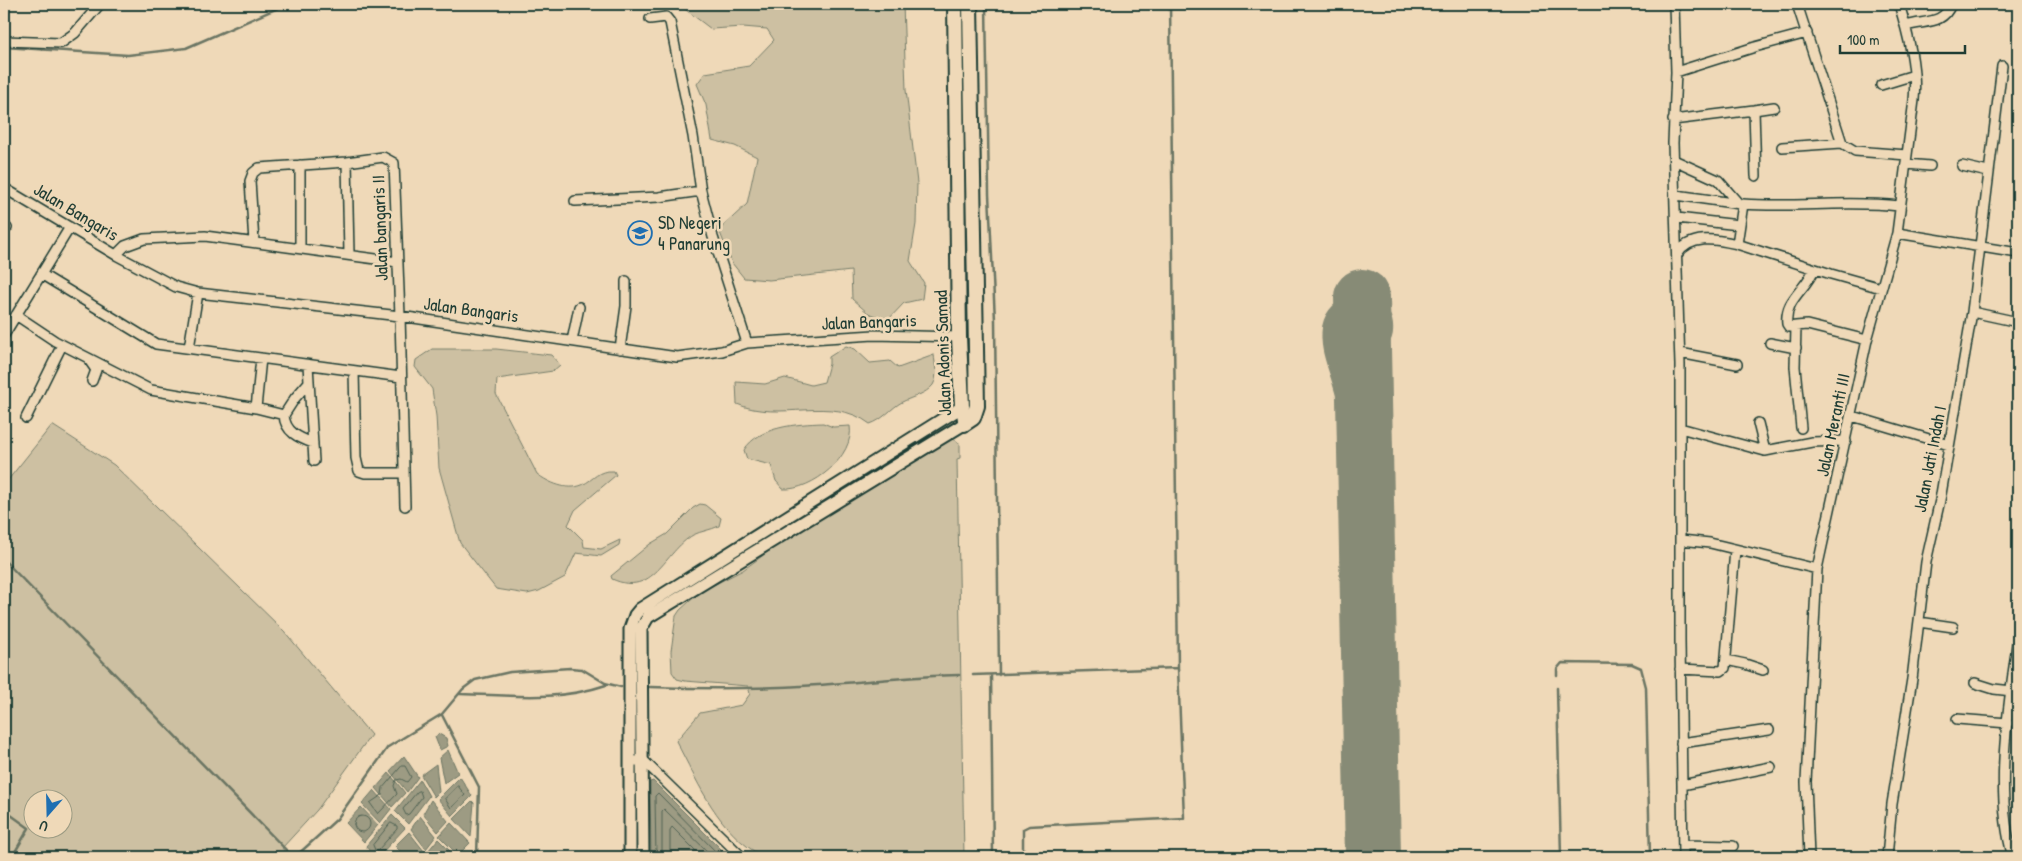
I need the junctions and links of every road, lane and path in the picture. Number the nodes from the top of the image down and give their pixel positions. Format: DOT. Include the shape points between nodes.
graph roads {
  1 [pos="100,4"];
  2 [pos="955,4"];
  3 [pos="970,4"];
  4 [pos="1674,4"];
  5 [pos="1797,4"];
  6 [pos="1899,4"];
  7 [pos="1951,4"];
  8 [pos="650,19"];
  9 [pos="1906,26"];
  10 [pos="1807,33"];
  11 [pos="4,41"];
  12 [pos="2002,66"];
  13 [pos="1676,72"];
  14 [pos="1914,75"];
  15 [pos="1881,85"];
  16 [pos="1774,106"];
  17 [pos="1754,110"];
  18 [pos="1673,120"];
  19 [pos="1842,143"];
  20 [pos="1782,147"];
  21 [pos="1907,159"];
  22 [pos="1674,160"];
  23 [pos="348,162"];
  24 [pos="300,165"];
  25 [pos="958,166"];
  26 [pos="973,166"];
  27 [pos="1930,166"];
  28 [pos="1962,166"];
  29 [pos="1988,172"];
  30 [pos="1756,176"];
  31 [pos="4,188"];
  32 [pos="701,191"];
  33 [pos="1676,195"];
  34 [pos="575,201"];
  35 [pos="1740,204"];
  36 [pos="1899,206"];
  37 [pos="1677,218"];
  38 [pos="1739,225"];
  39 [pos="70,227"];
  40 [pos="1897,233"];
  41 [pos="254,242"];
  42 [pos="1737,244"];
  43 [pos="300,247"];
  44 [pos="1979,248"];
  45 [pos="2018,253"];
  46 [pos="349,254"];
  47 [pos="1677,254"];
  48 [pos="116,255"];
  49 [pos="398,262"];
  50 [pos="1814,269"];
  51 [pos="41,274"];
  52 [pos="626,281"];
  53 [pos="1882,288"];
  54 [pos="198,293"];
  55 [pos="579,307"];
  56 [pos="1972,312"];
  57 [pos="400,316"];
  58 [pos="11,318"];
  59 [pos="2018,322"];
  60 [pos="1796,326"];
  61 [pos="4,335"];
  62 [pos="959,337"];
  63 [pos="572,340"];
  64 [pos="1868,340"];
  65 [pos="747,343"];
  66 [pos="1770,343"];
  67 [pos="62,345"];
  68 [pos="188,348"];
  69 [pos="1796,348"];
  70 [pos="620,349"];
  71 [pos="1680,352"];
  72 [pos="86,358"];
  73 [pos="261,358"];
  74 [pos="1737,364"];
  75 [pos="308,365"];
  76 [pos="354,370"];
  77 [pos="401,377"];
  78 [pos="92,381"];
  79 [pos="309,382"];
  80 [pos="962,407"];
  81 [pos="256,408"];
  82 [pos="284,416"];
  83 [pos="1852,416"];
  84 [pos="26,418"];
  85 [pos="1758,423"];
  86 [pos="964,424"];
  87 [pos="1680,428"];
  88 [pos="1801,428"];
  89 [pos="1846,442"];
  90 [pos="313,443"];
  91 [pos="1949,445"];
  92 [pos="1764,451"];
  93 [pos="314,461"];
  94 [pos="403,473"];
  95 [pos="404,506"];
  96 [pos="1681,540"];
  97 [pos="1735,550"];
  98 [pos="1816,569"];
  99 [pos="1919,622"];
  100 [pos="1953,627"];
  101 [pos="2018,640"];
  102 [pos="1726,660"];
  103 [pos="1680,669"];
  104 [pos="1763,670"];
  105 [pos="1975,683"];
  106 [pos="2012,691"];
  107 [pos="636,701"];
  108 [pos="1957,719"];
  109 [pos="2008,723"];
  110 [pos="1769,730"];
  111 [pos="1681,743"];
  112 [pos="630,761"];
  113 [pos="644,761"];
  114 [pos="1771,767"];
  115 [pos="1682,785"];
  116 [pos="1683,845"];
  117 [pos="1733,846"];
  118 [pos="630,857"];
  119 [pos="643,857"];
  120 [pos="742,857"];
  121 [pos="1683,857"];
  122 [pos="1809,857"];
  123 [pos="1886,857"];
  124 [pos="2013,857"];
  1 -- 11 [label="street" via="75,33 61,43"];
  2 -- 25 [label="highway, Jalan Adonis Samad"];
  3 -- 26 [label="highway, Jalan Adonis Samad"];
  4 -- 13 [label="street"];
  5 -- 10 [label="street"];
  6 -- 9 [label="street, Jalan Meranti III"];
  7 -- 9 [label="street" via="1941,20"];
  8 -- 32 [label="street" via="666,17 670,22"];
  9 -- 14 [label="street, Jalan Meranti III"];
  10 -- 13 [label="street"];
  10 -- 19 [label="street"];
  12 -- 29 [label="street, Jalan Jati Indah I"];
  13 -- 18 [label="street"];
  14 -- 15 [label="street"];
  14 -- 21 [label="street, Jalan Meranti III"];
  16 -- 17 [label="street"];
  17 -- 18 [label="street"];
  17 -- 30 [label="street"];
  18 -- 22 [label="street"];
  19 -- 20 [label="street"];
  19 -- 21 [label="street" via="1855,151"];
  21 -- 27 [label="street"];
  21 -- 36 [label="street, Jalan Meranti III"];
  22 -- 33 [label="street"];
  22 -- 35 [label="street" via="1718,180"];
  23 -- 24 [label="street, Jalan bangaris II"];
  23 -- 46 [label="street"];
  23 -- 49 [label="street, Jalan bangaris II" via="383,157 394,163"];
  24 -- 41 [label="street, Jalan bangaris II" via="259,168 253,173 250,181"];
  24 -- 43 [label="street"];
  25 -- 26 [label="highway"];
  25 -- 62 [label="highway, Jalan Adonis Samad"];
  26 -- 86 [label="highway, Jalan Adonis Samad" via="977,406 973,418"];
  28 -- 29 [label="street"];
  29 -- 44 [label="street, Jalan Jati Indah I"];
  31 -- 39 [label="street, Jalan Bangaris"];
  32 -- 34 [label="street" via="659,197"];
  32 -- 65 [label="street"];
  33 -- 35 [label="street"];
  33 -- 37 [label="street"];
  35 -- 36 [label="street" via="1781,207 1872,203"];
  35 -- 38 [label="street"];
  36 -- 40 [label="street, Jalan Meranti III"];
  37 -- 38 [label="street"];
  37 -- 47 [label="street"];
  38 -- 42 [label="street"];
  39 -- 48 [label="street, Jalan Bangaris"];
  39 -- 51 [label="street"];
  40 -- 44 [label="street"];
  40 -- 53 [label="street, Jalan Meranti III"];
  41 -- 43 [label="street"];
  41 -- 48 [label="street" via="205,236 162,237 136,241"];
  42 -- 47 [label="street" via="1717,240 1690,242"];
  42 -- 50 [label="street"];
  43 -- 46 [label="street"];
  44 -- 45 [label="street"];
  44 -- 56 [label="street, Jalan Jati Indah I"];
  46 -- 49 [label="street"];
  47 -- 71 [label="street"];
  48 -- 54 [label="street, Jalan Bangaris" via="176,287"];
  49 -- 57 [label="street, Jalan bangaris II"];
  50 -- 53 [label="street"];
  50 -- 60 [label="street" via="1811,278 1790,303 1787,324"];
  51 -- 58 [label="street"];
  51 -- 68 [label="street" via="106,311 148,340"];
  52 -- 70 [label="street"];
  53 -- 64 [label="street, Jalan Meranti III"];
  54 -- 57 [label="street, Jalan Bangaris"];
  54 -- 68 [label="street"];
  55 -- 63 [label="street"];
  56 -- 59 [label="street"];
  56 -- 91 [label="street, Jalan Jati Indah I"];
  57 -- 63 [label="street, Jalan Bangaris"];
  57 -- 77 [label="street, Jalan bangaris II"];
  58 -- 61 [label="street"];
  58 -- 67 [label="street"];
  60 -- 64 [label="street" via="1807,325"];
  60 -- 69 [label="street"];
  62 -- 65 [label="street, Jalan Bangaris" via="874,335"];
  62 -- 80 [label="highway, Jalan Adonis Samad"];
  63 -- 70 [label="street, Jalan Bangaris"];
  64 -- 83 [label="street, Jalan Meranti III"];
  65 -- 70 [label="street, Jalan Bangaris" via="684,357"];
  66 -- 69 [label="street"];
  67 -- 72 [label="street"];
  67 -- 84 [label="street"];
  68 -- 73 [label="street"];
  69 -- 88 [label="street"];
  71 -- 74 [label="street"];
  71 -- 87 [label="street"];
  72 -- 78 [label="street" via="96,370"];
  72 -- 81 [label="street" via="151,390"];
  73 -- 75 [label="street"];
  73 -- 81 [label="street"];
  75 -- 76 [label="street"];
  75 -- 79 [label="street"];
  76 -- 77 [label="street"];
  76 -- 94 [label="street" via="359,471"];
  77 -- 94 [label="street, Jalan bangaris II"];
  79 -- 82 [label="street"];
  79 -- 90 [label="street"];
  80 -- 86 [label="main road, Jalan Adonis Samad"];
  80 -- 107 [label="main road" via="640,609 634,615 630,629 630,684"];
  81 -- 82 [label="street"];
  82 -- 90 [label="street" via="294,435"];
  83 -- 89 [label="street, Jalan Meranti III"];
  83 -- 91 [label="street"];
  85 -- 92 [label="street"];
  86 -- 107 [label="main road" via="648,617 641,629 642,685"];
  87 -- 92 [label="street"];
  87 -- 96 [label="street"];
  89 -- 92 [label="street" via="1812,442"];
  89 -- 98 [label="street, Jalan Meranti III"];
  90 -- 93 [label="street"];
  91 -- 99 [label="street, Jalan Jati Indah I" via="1926,562"];
  94 -- 95 [label="street, Jalan bangaris II"];
  96 -- 97 [label="street"];
  96 -- 103 [label="street"];
  97 -- 98 [label="street"];
  97 -- 102 [label="street"];
  98 -- 122 [label="street, Jalan Meranti III" via="1806,782"];
  99 -- 100 [label="street"];
  99 -- 123 [label="street, Jalan Jati Indah I"];
  101 -- 106 [label="street"];
  102 -- 103 [label="street" via="1722,671"];
  102 -- 104 [label="street"];
  103 -- 111 [label="street"];
  105 -- 106 [label="street"];
  106 -- 109 [label="street"];
  107 -- 112 [label="main road"];
  107 -- 113 [label="main road"];
  108 -- 109 [label="street"];
  109 -- 124 [label="street" via="2003,795"];
  110 -- 111 [label="street"];
  111 -- 115 [label="street"];
  112 -- 113 [label="street"];
  112 -- 118 [label="main road"];
  113 -- 119 [label="main road"];
  113 -- 120 [label="street"];
  114 -- 115 [label="street"];
  115 -- 116 [label="street"];
  116 -- 117 [label="street"];
  116 -- 121 [label="street"];
}
